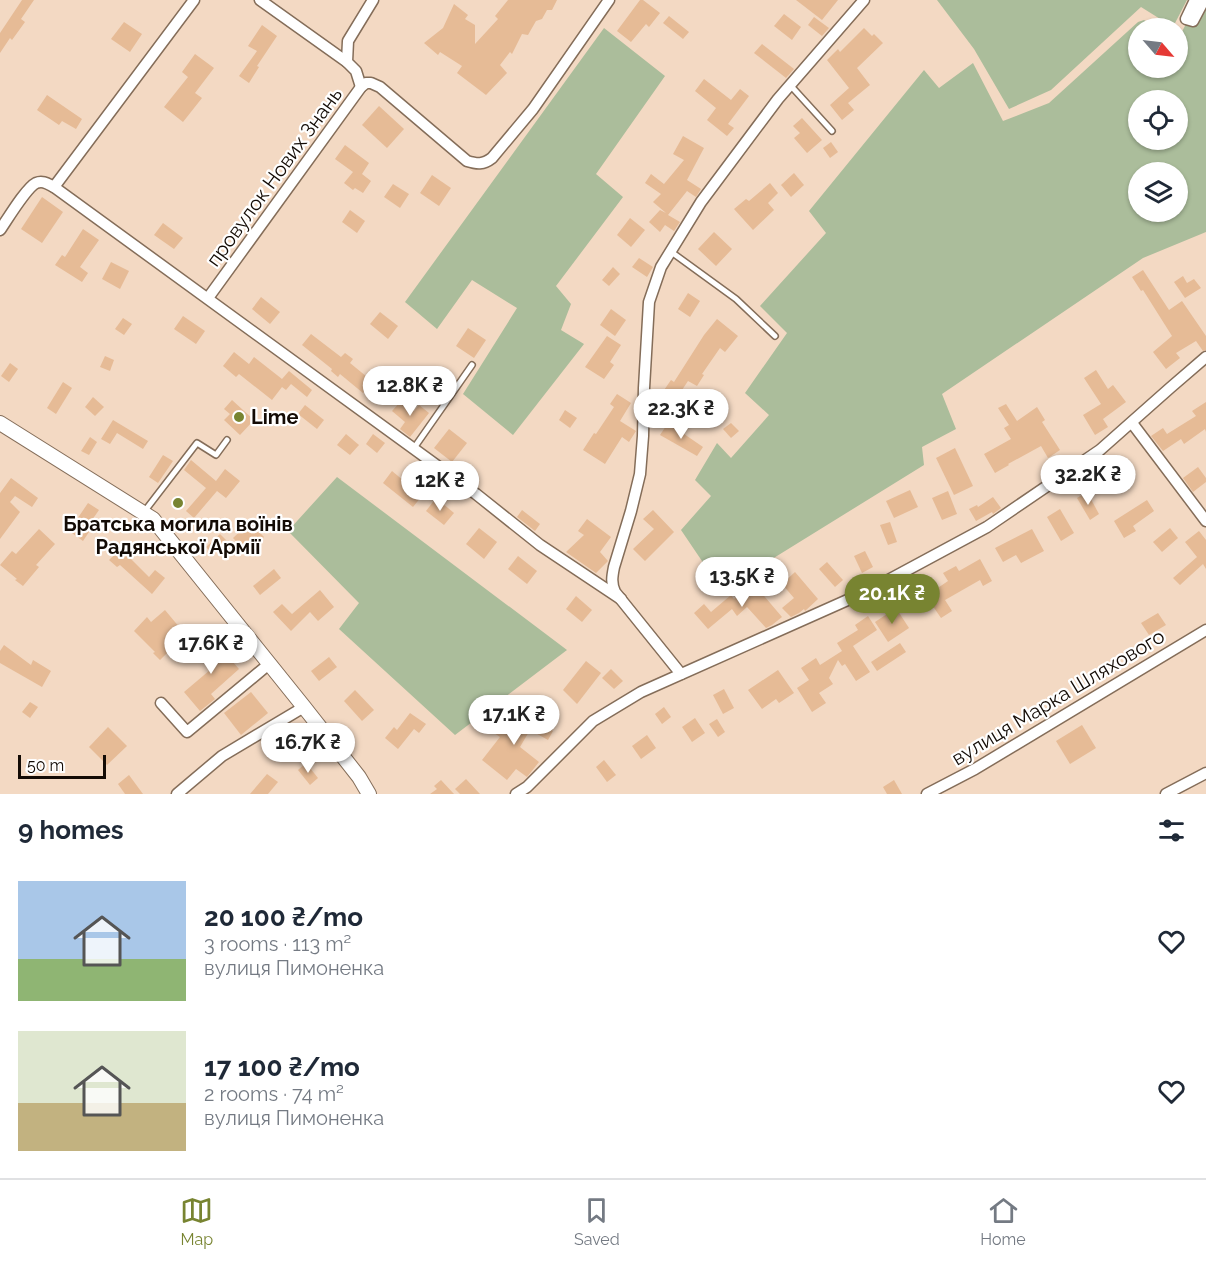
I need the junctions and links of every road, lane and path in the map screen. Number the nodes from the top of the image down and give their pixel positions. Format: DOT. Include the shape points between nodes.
graph roads {
  1 [pos="194,0"];
  2 [pos="260,0"];
  3 [pos="373,0"];
  4 [pos="609,0"];
  5 [pos="864,0"];
  6 [pos="1195,0"];
  7 [pos="1204,0"];
  8 [pos="347,62"];
  9 [pos="790,84"];
  10 [pos="361,87"];
  11 [pos="832,131"];
  12 [pos="54,187"];
  13 [pos="0,230"];
  14 [pos="670,251"];
  15 [pos="208,298"];
  16 [pos="775,336"];
  17 [pos="1206,357"];
  18 [pos="472,365"];
  19 [pos="0,423"];
  20 [pos="1132,423"];
  21 [pos="227,440"];
  22 [pos="413,449"];
  23 [pos="143,513"];
  24 [pos="1206,521"];
  25 [pos="614,567"];
  26 [pos="597,582"];
  27 [pos="621,599"];
  28 [pos="1206,630"];
  29 [pos="269,664"];
  30 [pos="681,674"];
  31 [pos="161,703"];
  32 [pos="304,707"];
  33 [pos="1206,773"];
  34 [pos="530,790"];
  35 [pos="177,794"];
  36 [pos="369,794"];
  37 [pos="516,794"];
  38 [pos="927,794"];
  39 [pos="1166,794"];
  1 -- 12 [label="street"];
  2 -- 8 [label="street"];
  3 -- 8 [label="street" via="348,41"];
  4 -- 10 [label="street, провулок Нових Знань" via="533,109 485,163 466,161 380,87 371,83"];
  5 -- 9 [label="street"];
  6 -- 7 [label="street" via="1186,19 1193,21"];
  8 -- 10 [label="street" via="356,71"];
  9 -- 11 [label="lane"];
  9 -- 14 [label="street" via="701,202"];
  10 -- 15 [label="street, провулок Нових Знань"];
  12 -- 13 [label="street" via="44,181 36,183"];
  12 -- 15 [label="street"];
  14 -- 16 [label="lane" via="736,299"];
  14 -- 25 [label="street" via="649,302 640,474"];
  15 -- 22 [label="street"];
  17 -- 20 [label="street"];
  18 -- 22 [label="lane"];
  19 -- 23 [label="street"];
  20 -- 24 [label="street"];
  20 -- 30 [label="street" via="1100,450 987,527 870,590"];
  21 -- 23 [label="lane" via="216,455 197,443"];
  22 -- 26 [label="street" via="540,545"];
  23 -- 29 [label="street" via="153,519"];
  25 -- 26 [label="street" via="607,580"];
  25 -- 27 [label="street" via="612,585"];
  26 -- 27 [label="street"];
  27 -- 30 [label="street"];
  28 -- 38 [label="street, вулиця Марка Шляхового"];
  29 -- 31 [label="street" via="187,732"];
  29 -- 32 [label="street"];
  30 -- 34 [label="street" via="593,721"];
  32 -- 35 [label="street" via="222,756"];
  32 -- 36 [label="street"];
  33 -- 39 [label="street"];
  34 -- 37 [label="street"];
}
